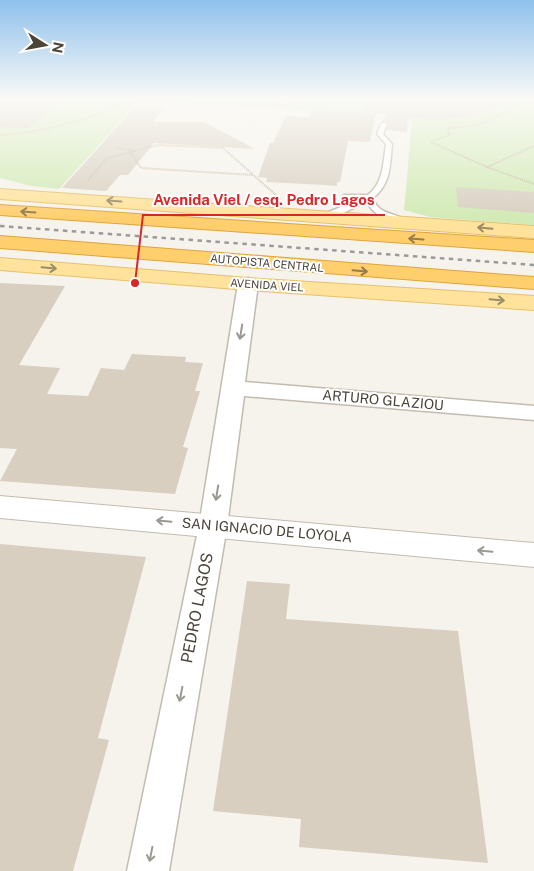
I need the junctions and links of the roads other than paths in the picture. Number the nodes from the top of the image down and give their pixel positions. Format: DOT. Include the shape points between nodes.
graph roads {
  1 [pos="384,139"];
  2 [pos="0,184"];
  3 [pos="0,194"];
  4 [pos="42,196"];
  5 [pos="347,197"];
  6 [pos="369,197"];
  7 [pos="0,210"];
  8 [pos="320,215"];
  9 [pos="90,216"];
  10 [pos="408,222"];
  11 [pos="534,232"];
  12 [pos="0,242"];
  13 [pos="38,245"];
  14 [pos="534,246"];
  15 [pos="0,264"];
  16 [pos="248,284"];
  17 [pos="534,284"];
  18 [pos="459,297"];
  19 [pos="534,303"];
  20 [pos="233,388"];
  21 [pos="534,413"];
  22 [pos="0,507"];
  23 [pos="213,526"];
  24 [pos="534,555"];
  25 [pos="148,871"];
  1 -- 6 [label="lane" via="389,144 382,186"];
  2 -- 4 [label="main road"];
  3 -- 4 [label="main road"];
  8 -- 4 [label="main road, one-way"];
  5 -- 6 [label="lane"];
  6 -- 8 [label="lane" via="347,209"];
  6 -- 10 [label="lane" via="376,211"];
  9 -- 7 [label="highway, one-way"];
  8 -- 9 [label="highway"];
  8 -- 10 [label="main road"];
  14 -- 9 [label="highway, one-way"];
  11 -- 10 [label="main road, one-way"];
  12 -- 13 [label="highway, AUTOPISTA CENTRAL"];
  13 -- 17 [label="highway, AUTOPISTA CENTRAL, one-way"];
  13 -- 18 [label="highway" via="166,266"];
  15 -- 16 [label="main road, AVENIDA VIEL, one-way"];
  16 -- 18 [label="main road, AVENIDA VIEL"];
  16 -- 20 [label="street, PEDRO LAGOS, one-way"];
  18 -- 19 [label="main road, AVENIDA VIEL, one-way"];
  20 -- 21 [label="street, ARTURO GLAZIOU"];
  20 -- 23 [label="street, PEDRO LAGOS, one-way"];
  23 -- 22 [label="street, SAN IGNACIO DE LOYOLA, one-way"];
  24 -- 23 [label="street, SAN IGNACIO DE LOYOLA, one-way"];
  23 -- 25 [label="street, PEDRO LAGOS, one-way"];
}
